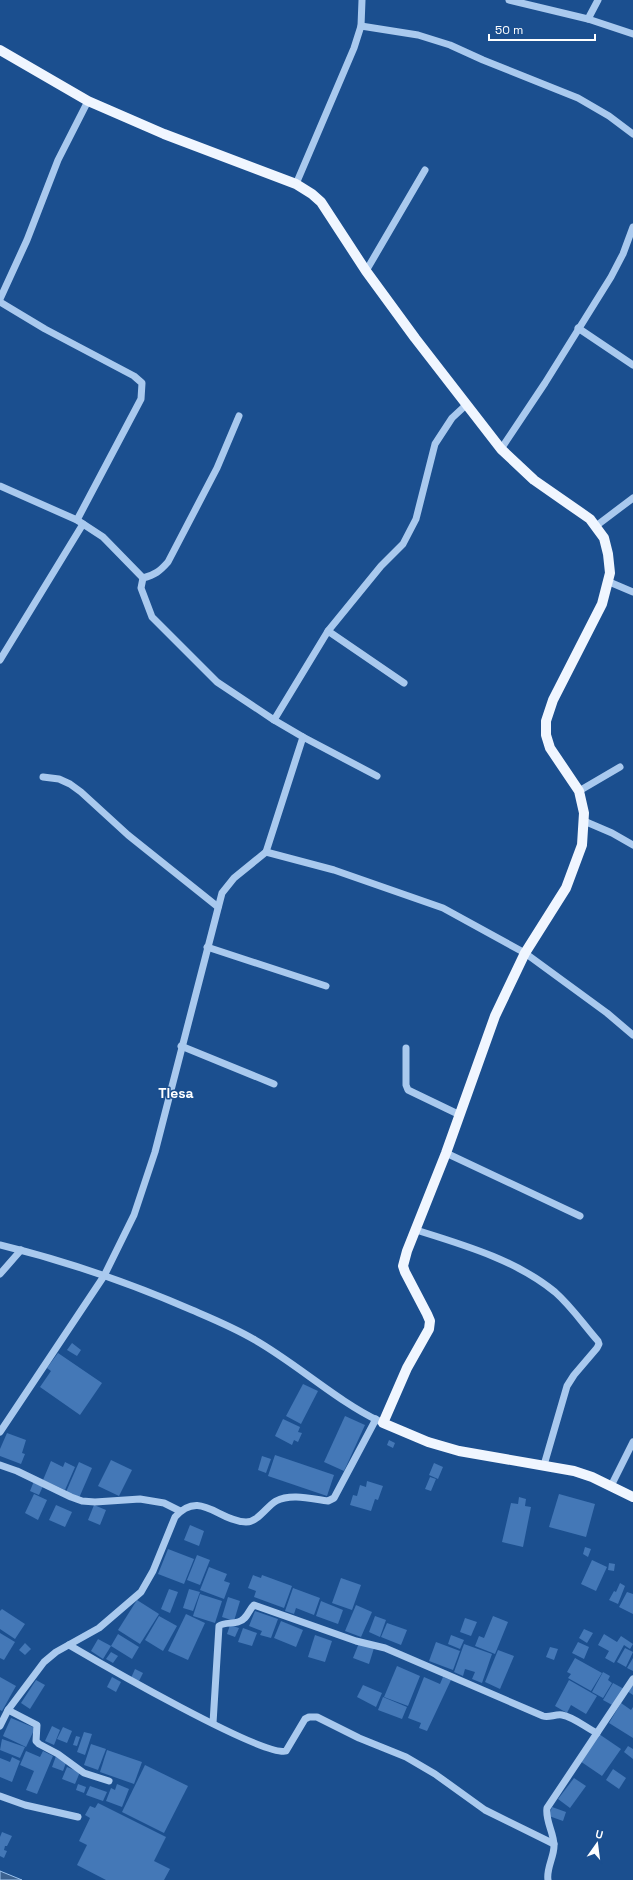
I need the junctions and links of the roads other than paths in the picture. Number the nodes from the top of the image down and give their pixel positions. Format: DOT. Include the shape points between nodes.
graph roads {
  1 [pos="362,0"];
  2 [pos="508,0"];
  3 [pos="598,0"];
  4 [pos="588,19"];
  5 [pos="361,26"];
  6 [pos="633,34"];
  7 [pos="0,50"];
  8 [pos="88,101"];
  9 [pos="633,134"];
  10 [pos="425,170"];
  11 [pos="296,184"];
  12 [pos="633,228"];
  13 [pos="366,271"];
  14 [pos="0,301"];
  15 [pos="578,328"];
  16 [pos="633,365"];
  17 [pos="466,406"];
  18 [pos="239,416"];
  19 [pos="501,449"];
  20 [pos="0,486"];
  21 [pos="633,498"];
  22 [pos="80,522"];
  23 [pos="596,526"];
  24 [pos="143,578"];
  25 [pos="608,581"];
  26 [pos="633,592"];
  27 [pos="328,631"];
  28 [pos="0,660"];
  29 [pos="404,683"];
  30 [pos="274,720"];
  31 [pos="303,737"];
  32 [pos="620,767"];
  33 [pos="378,776"];
  34 [pos="43,777"];
  35 [pos="579,791"];
  36 [pos="584,821"];
  37 [pos="633,845"];
  38 [pos="266,852"];
  39 [pos="218,907"];
  40 [pos="207,947"];
  41 [pos="525,953"];
  42 [pos="326,986"];
  43 [pos="633,1035"];
  44 [pos="181,1046"];
  45 [pos="406,1048"];
  46 [pos="274,1084"];
  47 [pos="460,1115"];
  48 [pos="446,1153"];
  49 [pos="580,1216"];
  50 [pos="416,1230"];
  51 [pos="0,1245"];
  52 [pos="21,1250"];
  53 [pos="0,1274"];
  54 [pos="104,1276"];
  55 [pos="380,1421"];
  56 [pos="0,1432"];
  57 [pos="633,1442"];
  58 [pos="0,1465"];
  59 [pos="544,1465"];
  60 [pos="611,1486"];
  61 [pos="633,1497"];
  62 [pos="180,1511"];
  63 [pos="69,1645"];
  64 [pos="633,1679"];
  65 [pos="4,1714"];
  66 [pos="213,1723"];
  67 [pos="0,1726"];
  68 [pos="596,1733"];
  69 [pos="110,1781"];
  70 [pos="0,1796"];
  71 [pos="78,1817"];
  72 [pos="554,1844"];
  73 [pos="548,1880"];
  1 -- 5 [label="street"];
  2 -- 4 [label="street"];
  3 -- 4 [label="street"];
  4 -- 6 [label="street"];
  5 -- 9 [label="street" via="418,35 450,45 578,98"];
  5 -- 11 [label="street"];
  7 -- 8 [label="main road"];
  8 -- 11 [label="main road" via="164,134"];
  8 -- 14 [label="street" via="58,160"];
  10 -- 13 [label="street"];
  11 -- 13 [label="main road" via="321,202"];
  12 -- 15 [label="street" via="611,277"];
  13 -- 17 [label="main road"];
  14 -- 22 [label="street" via="45,329 134,376 142,383 141,399"];
  15 -- 16 [label="street"];
  15 -- 19 [label="street" via="546,383"];
  17 -- 19 [label="main road"];
  17 -- 27 [label="street" via="452,418 435,444 416,519 403,544 381,566"];
  18 -- 24 [label="street" via="217,468 168,562 160,572"];
  19 -- 23 [label="main road" via="534,480 590,519"];
  20 -- 22 [label="street"];
  21 -- 23 [label="street"];
  22 -- 24 [label="street" via="103,537"];
  22 -- 28 [label="street"];
  23 -- 25 [label="main road" via="604,538 608,554"];
  24 -- 30 [label="street" via="141,588 152,616 217,682"];
  25 -- 26 [label="street"];
  25 -- 35 [label="main road" via="602,604 553,700 546,721 546,735 550,748"];
  27 -- 29 [label="street"];
  27 -- 30 [label="street"];
  30 -- 31 [label="street"];
  31 -- 33 [label="street"];
  31 -- 38 [label="street"];
  32 -- 35 [label="street"];
  34 -- 39 [label="street" via="59,779 70,784 128,835"];
  35 -- 36 [label="main road"];
  36 -- 37 [label="street"];
  36 -- 41 [label="main road" via="582,845 566,888"];
  38 -- 39 [label="street" via="226,887"];
  38 -- 41 [label="street" via="334,870 444,908"];
  39 -- 40 [label="street"];
  40 -- 42 [label="street"];
  40 -- 44 [label="street"];
  41 -- 43 [label="street"];
  41 -- 47 [label="main road" via="495,1016"];
  44 -- 46 [label="street"];
  44 -- 54 [label="street" via="144,1188 134,1215"];
  45 -- 47 [label="street" via="408,1090"];
  47 -- 48 [label="main road"];
  48 -- 49 [label="street"];
  48 -- 50 [label="main road"];
  50 -- 55 [label="main road" via="403,1266 430,1321 429,1330"];
  50 -- 59 [label="street" via="467,1245 538,1279 580,1317 598,1341 597,1348 567,1386"];
  51 -- 52 [label="street"];
  52 -- 53 [label="street"];
  52 -- 54 [label="street"];
  54 -- 55 [label="street" via="237,1330"];
  54 -- 56 [label="street"];
  55 -- 59 [label="main road" via="428,1442 459,1451"];
  55 -- 62 [label="street" via="334,1498 328,1501 288,1497 277,1500 260,1516 246,1522 202,1506 195,1505"];
  57 -- 60 [label="street"];
  58 -- 62 [label="street" via="82,1501 140,1499 164,1503"];
  59 -- 60 [label="main road" via="592,1477"];
  60 -- 61 [label="main road"];
  62 -- 63 [label="street" via="141,1592 99,1628"];
  63 -- 65 [label="street" via="44,1662"];
  63 -- 66 [label="street" via="171,1704"];
  64 -- 68 [label="street"];
  65 -- 67 [label="street"];
  65 -- 69 [label="street" via="37,1725 36,1741 39,1744 84,1773"];
  66 -- 68 [label="street" via="219,1626 243,1619 254,1605 356,1641 385,1648 543,1716 566,1716"];
  66 -- 72 [label="street" via="259,1745 281,1752 286,1750 305,1719 317,1717 406,1758 435,1774 485,1810"];
  68 -- 72 [label="street" via="547,1808 547,1819"];
  70 -- 71 [label="street"];
  72 -- 73 [label="street"];
}
